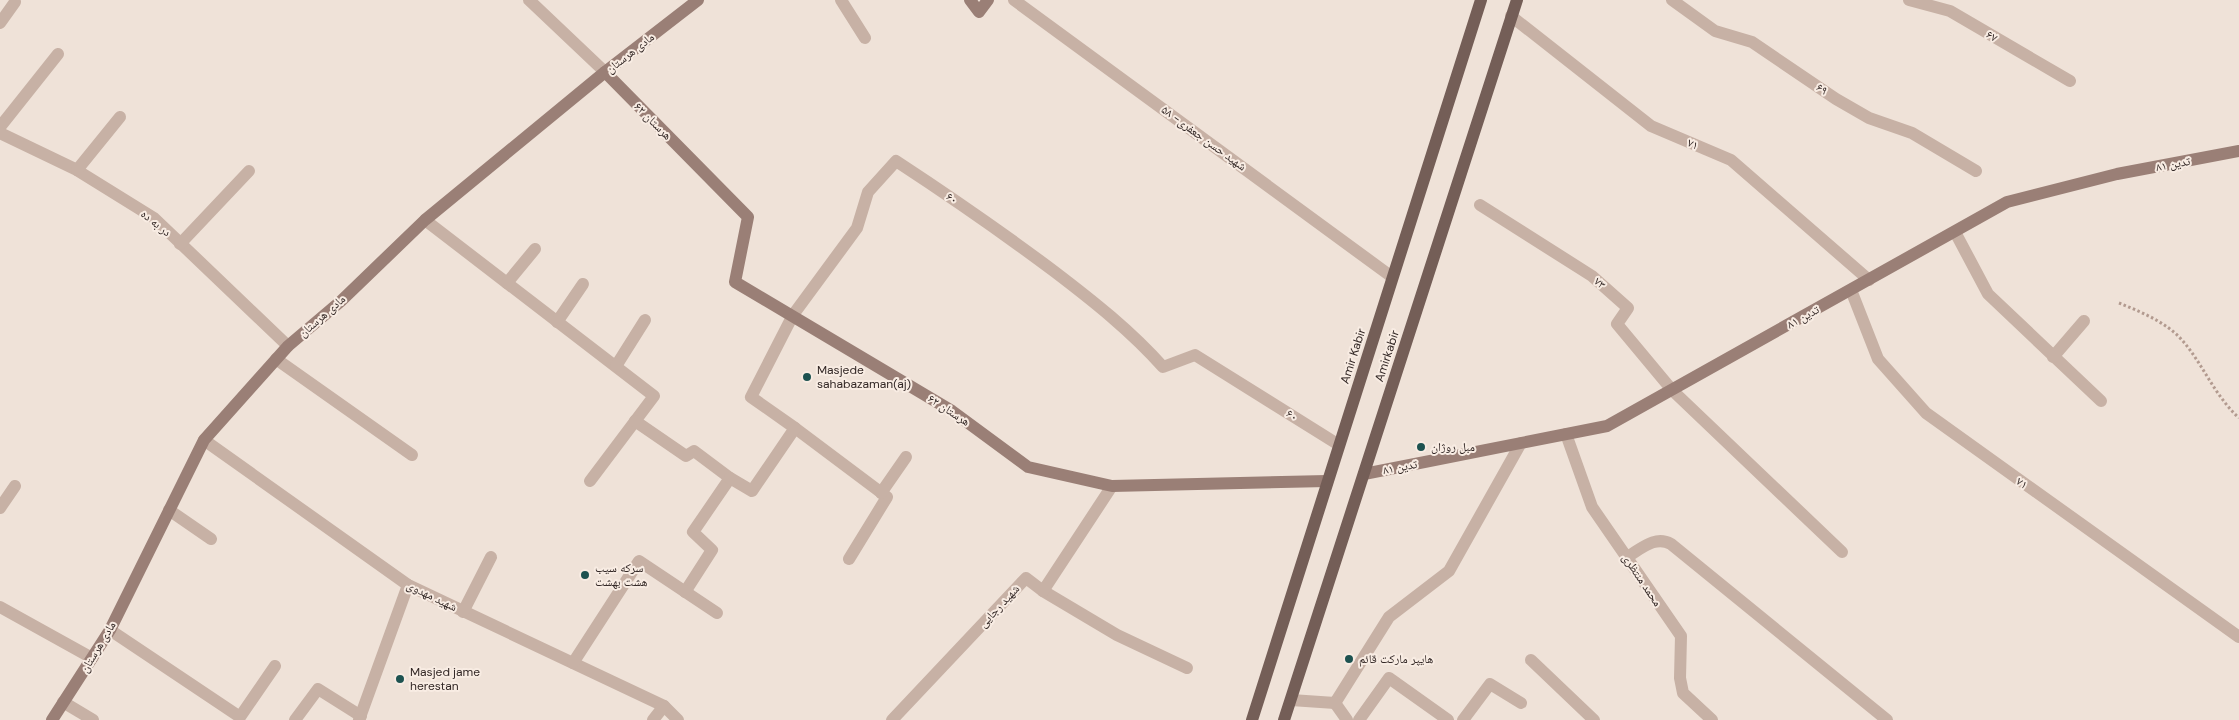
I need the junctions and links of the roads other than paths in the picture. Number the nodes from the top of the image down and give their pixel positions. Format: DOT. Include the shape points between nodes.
graph roads {
  1 [pos="529,0"];
  2 [pos="698,0"];
  3 [pos="841,0"];
  4 [pos="970,0"];
  5 [pos="988,0"];
  6 [pos="1014,0"];
  7 [pos="1516,0"];
  8 [pos="1672,0"];
  9 [pos="1909,0"];
  10 [pos="1478,1"];
  11 [pos="15,2"];
  12 [pos="1512,16"];
  13 [pos="0,23"];
  14 [pos="865,38"];
  15 [pos="58,54"];
  16 [pos="605,72"];
  17 [pos="2070,81"];
  18 [pos="120,118"];
  19 [pos="0,127"];
  20 [pos="0,133"];
  21 [pos="2239,151"];
  22 [pos="77,170"];
  23 [pos="250,171"];
  24 [pos="1976,171"];
  25 [pos="1480,205"];
  26 [pos="424,220"];
  27 [pos="1955,232"];
  28 [pos="180,244"];
  29 [pos="535,249"];
  30 [pos="1392,277"];
  31 [pos="1869,280"];
  32 [pos="507,283"];
  33 [pos="583,284"];
  34 [pos="1851,290"];
  35 [pos="793,315"];
  36 [pos="645,320"];
  37 [pos="2084,320"];
  38 [pos="557,322"];
  39 [pos="288,346"];
  40 [pos="2053,357"];
  41 [pos="276,359"];
  42 [pos="616,366"];
  43 [pos="1672,390"];
  44 [pos="2100,401"];
  45 [pos="635,421"];
  46 [pos="795,428"];
  47 [pos="1566,434"];
  48 [pos="204,440"];
  49 [pos="1521,443"];
  50 [pos="1339,444"];
  51 [pos="412,455"];
  52 [pos="906,457"];
  53 [pos="1364,474"];
  54 [pos="730,478"];
  55 [pos="590,481"];
  56 [pos="1327,482"];
  57 [pos="15,486"];
  58 [pos="1112,486"];
  59 [pos="881,493"];
  60 [pos="0,508"];
  61 [pos="169,510"];
  62 [pos="211,539"];
  63 [pos="1842,552"];
  64 [pos="491,557"];
  65 [pos="1627,557"];
  66 [pos="849,559"];
  67 [pos="408,586"];
  68 [pos="1043,591"];
  69 [pos="685,592"];
  70 [pos="0,607"];
  71 [pos="463,612"];
  72 [pos="717,613"];
  73 [pos="110,630"];
  74 [pos="2239,636"];
  75 [pos="92,658"];
  76 [pos="1531,660"];
  77 [pos="573,663"];
  78 [pos="275,666"];
  79 [pos="1187,668"];
  80 [pos="1291,700"];
  81 [pos="63,702"];
  82 [pos="1520,703"];
  83 [pos="1335,704"];
  84 [pos="664,706"];
  85 [pos="360,718"];
  86 [pos="52,720"];
  87 [pos="93,720"];
  88 [pos="295,720"];
  89 [pos="653,720"];
  90 [pos="678,720"];
  91 [pos="892,720"];
  92 [pos="1252,720"];
  93 [pos="1284,720"];
  94 [pos="1346,720"];
  95 [pos="1359,720"];
  96 [pos="1446,720"];
  97 [pos="1463,720"];
  98 [pos="1594,720"];
  99 [pos="1712,720"];
  100 [pos="1887,720"];
  1 -- 16 [label="street"];
  2 -- 16 [label="street, مادی هرستان"];
  3 -- 14 [label="street"];
  4 -- 5 [label="street" via="979,12"];
  6 -- 30 [label="street, شهید حسن جعفری- ۵۸"];
  7 -- 12 [label="main road, Amirkabir"];
  8 -- 24 [label="street, ۶۹" via="1714,31 1752,42 1836,99 1869,118 1912,133"];
  9 -- 17 [label="street, ۶۷" via="1950,11"];
  10 -- 30 [label="main road, Amir Kabir"];
  11 -- 13 [label="street"];
  12 -- 31 [label="street, ۷۱" via="1651,126 1730,160"];
  12 -- 53 [label="main road, Amirkabir"];
  15 -- 19 [label="street"];
  16 -- 26 [label="street, مادی هرستان"];
  16 -- 35 [label="street, هرستان ۶۲" via="748,217 736,282"];
  18 -- 22 [label="street"];
  20 -- 22 [label="street, در به ده"];
  21 -- 27 [label="street, تدین ۸۱" via="2117,174 2007,202"];
  22 -- 28 [label="street, در به ده" via="154,218"];
  23 -- 28 [label="street"];
  25 -- 43 [label="street, ۷۳" via="1592,276 1628,308 1617,324"];
  26 -- 32 [label="street"];
  26 -- 39 [label="street, مادی هرستان" via="341,301"];
  27 -- 31 [label="street, تدین ۸۱"];
  27 -- 40 [label="street" via="1988,294"];
  28 -- 39 [label="street, در به ده"];
  29 -- 32 [label="street"];
  30 -- 50 [label="main road, Amir Kabir"];
  31 -- 34 [label="street, تدین ۸۱"];
  32 -- 38 [label="street"];
  33 -- 38 [label="street"];
  34 -- 43 [label="street, تدین ۸۱"];
  34 -- 74 [label="street, ۷۱" via="1878,359 1926,413"];
  35 -- 46 [label="street, ۶۰" via="752,397"];
  35 -- 50 [label="street, ۶۰" via="857,228 868,192 896,161 981,216 1091,300 1163,367 1195,355"];
  35 -- 58 [label="street, هرستان ۶۲" via="952,411 1028,466"];
  36 -- 42 [label="street"];
  37 -- 40 [label="street"];
  38 -- 42 [label="street"];
  39 -- 41 [label="street, مادی هرستان"];
  40 -- 44 [label="street"];
  41 -- 48 [label="street, مادی هرستان"];
  41 -- 51 [label="street"];
  42 -- 45 [label="street" via="654,396"];
  43 -- 47 [label="street, تدین ۸۱" via="1607,426"];
  43 -- 63 [label="street"];
  45 -- 54 [label="street" via="686,456 694,451"];
  45 -- 55 [label="street"];
  46 -- 54 [label="street" via="752,491"];
  46 -- 59 [label="street"];
  47 -- 49 [label="street, تدین ۸۱"];
  47 -- 65 [label="street, محمد منتظری" via="1592,507"];
  48 -- 61 [label="street, مادی هرستان"];
  48 -- 67 [label="street, شهید مهدوی"];
  49 -- 53 [label="street, تدین ۸۱"];
  49 -- 83 [label="street" via="1449,571 1389,617"];
  50 -- 56 [label="main road, Amir Kabir"];
  52 -- 59 [label="street"];
  53 -- 80 [label="main road, Amirkabir"];
  54 -- 69 [label="street" via="693,532 712,550"];
  56 -- 58 [label="street, هرستان ۶۲"];
  56 -- 92 [label="main road, Amir Kabir"];
  57 -- 60 [label="street"];
  58 -- 68 [label="street"];
  59 -- 66 [label="street" via="887,497"];
  61 -- 62 [label="street"];
  61 -- 73 [label="street, مادی هرستان"];
  64 -- 71 [label="street"];
  65 -- 99 [label="street, محمد منتظری" via="1681,636 1683,693"];
  65 -- 100 [label="street" via="1655,541 1662,539 1671,544"];
  67 -- 71 [label="street, شهید مهدوی"];
  67 -- 85 [label="street"];
  68 -- 79 [label="street" via="1117,635"];
  68 -- 91 [label="street, شهید رجایی" via="1026,578"];
  69 -- 72 [label="street"];
  69 -- 77 [label="street" via="638,561"];
  70 -- 75 [label="street"];
  71 -- 77 [label="street, شهید مهدوی"];
  73 -- 75 [label="street, مادی هرستان"];
  73 -- 78 [label="street" via="240,717"];
  75 -- 81 [label="street, مادی هرستان"];
  76 -- 98 [label="street"];
  77 -- 84 [label="street, شهید مهدوی"];
  80 -- 83 [label="street"];
  80 -- 93 [label="main road, Amirkabir"];
  81 -- 86 [label="street, مادی هرستان"];
  81 -- 87 [label="street"];
  82 -- 97 [label="street" via="1490,684"];
  83 -- 94 [label="street"];
  84 -- 89 [label="street"];
  84 -- 90 [label="street, شهید مهدوی"];
  85 -- 88 [label="street" via="318,689"];
  95 -- 96 [label="street" via="1389,678"];
}
